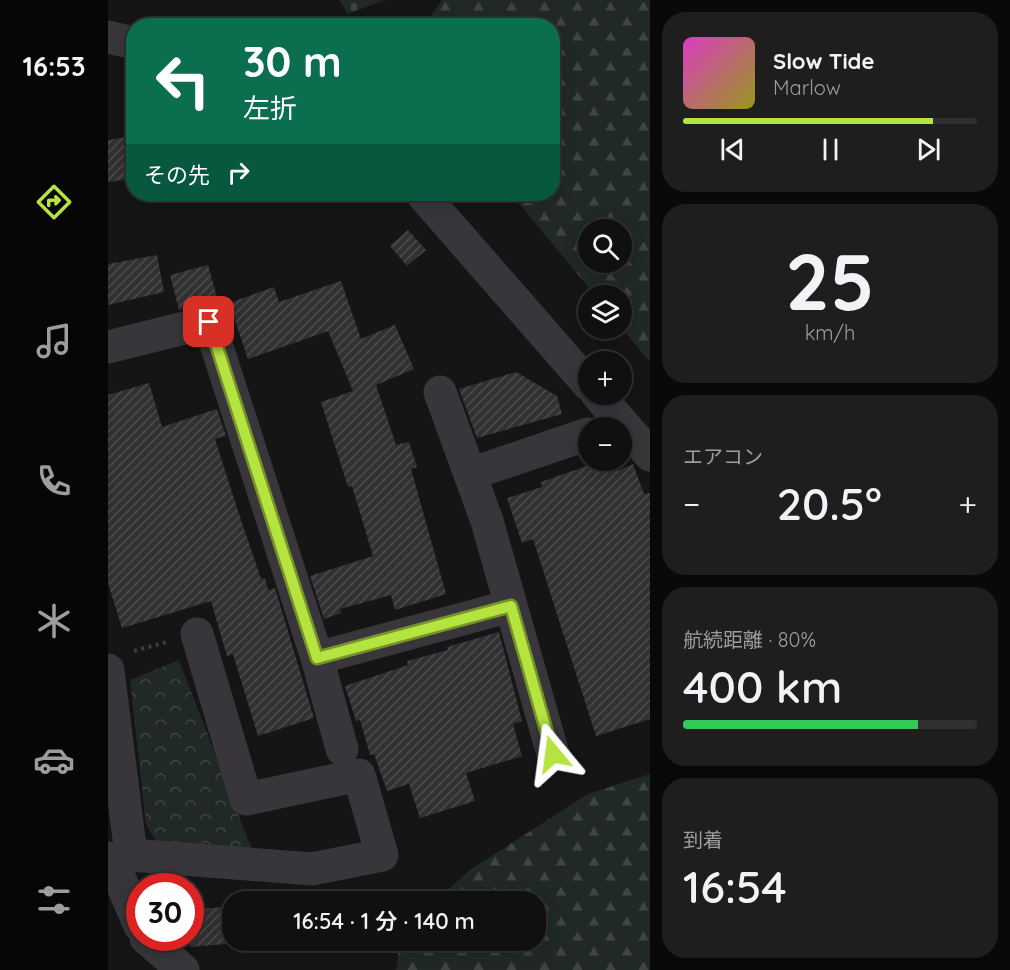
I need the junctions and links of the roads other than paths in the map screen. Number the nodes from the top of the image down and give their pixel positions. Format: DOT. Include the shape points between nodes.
graph roads {
  1 [pos="108,38"];
  2 [pos="126,41"];
  3 [pos="428,201"];
  4 [pos="108,347"];
  5 [pos="578,373"];
  6 [pos="440,392"];
  7 [pos="578,437"];
  8 [pos="632,440"];
  9 [pos="650,455"];
  10 [pos="470,474"];
  11 [pos="511,606"];
  12 [pos="197,634"];
  13 [pos="317,658"];
  14 [pos="119,661"];
  15 [pos="342,749"];
  16 [pos="553,754"];
  17 [pos="118,860"];
  18 [pos="126,884"];
  19 [pos="161,951"];
  20 [pos="183,970"];
  1 -- 2 [label="street"];
  3 -- 5 [label="street"];
  4 -- 13 [label="street" via="209,322"];
  6 -- 10 [label="street"];
  7 -- 10 [label="street"];
  8 -- 9 [label="street"];
  10 -- 11 [label="street"];
  11 -- 13 [label="street"];
  11 -- 16 [label="street"];
  12 -- 17 [label="street" via="246,799 359,775 381,855 312,868"];
  13 -- 15 [label="street"];
  14 -- 17 [label="street"];
  17 -- 18 [label="street"];
  19 -- 20 [label="street"];
}
